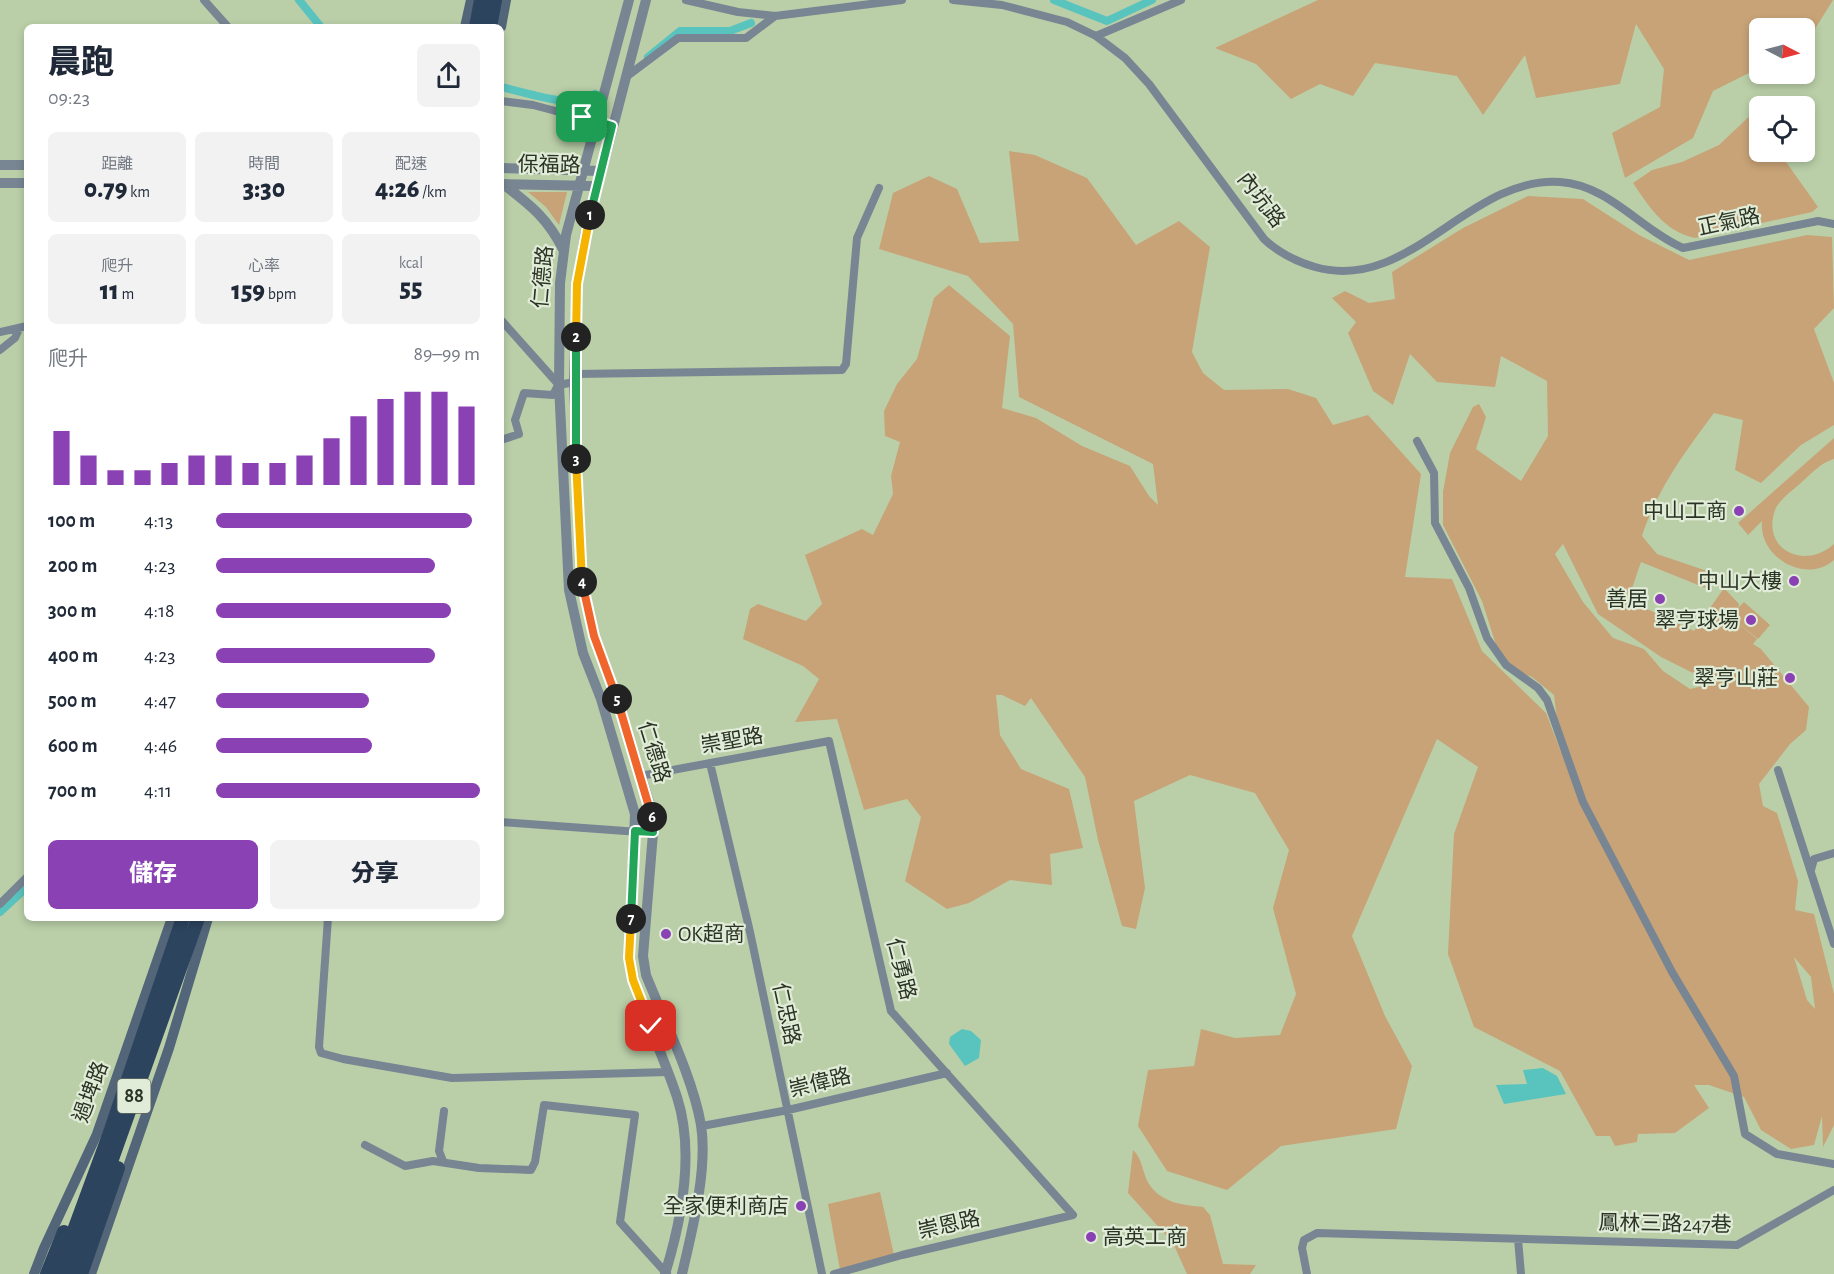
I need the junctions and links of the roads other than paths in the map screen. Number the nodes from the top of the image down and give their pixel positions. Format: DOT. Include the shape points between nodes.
graph roads {
  1 [pos="204,0"];
  2 [pos="471,0"];
  3 [pos="481,0"];
  4 [pos="495,0"];
  5 [pos="507,0"];
  6 [pos="629,0"];
  7 [pos="646,0"];
  8 [pos="686,0"];
  9 [pos="902,0"];
  10 [pos="953,0"];
  11 [pos="1181,0"];
  12 [pos="775,16"];
  13 [pos="225,24"];
  14 [pos="466,24"];
  15 [pos="477,24"];
  16 [pos="491,24"];
  17 [pos="502,24"];
  18 [pos="1096,36"];
  19 [pos="625,77"];
  20 [pos="504,101"];
  21 [pos="595,122"];
  22 [pos="612,126"];
  23 [pos="0,165"];
  24 [pos="24,165"];
  25 [pos="504,168"];
  26 [pos="582,170"];
  27 [pos="601,171"];
  28 [pos="0,183"];
  29 [pos="24,183"];
  30 [pos="504,184"];
  31 [pos="504,185"];
  32 [pos="578,185"];
  33 [pos="596,186"];
  34 [pos="879,188"];
  35 [pos="1608,199"];
  36 [pos="1834,224"];
  37 [pos="564,252"];
  38 [pos="504,323"];
  39 [pos="23,328"];
  40 [pos="0,332"];
  41 [pos="0,350"];
  42 [pos="574,378"];
  43 [pos="559,385"];
  44 [pos="504,439"];
  45 [pos="1417,441"];
  46 [pos="829,741"];
  47 [pos="710,763"];
  48 [pos="1778,770"];
  49 [pos="640,776"];
  50 [pos="504,822"];
  51 [pos="635,831"];
  52 [pos="653,832"];
  53 [pos="1834,853"];
  54 [pos="1811,871"];
  55 [pos="24,880"];
  56 [pos="0,904"];
  57 [pos="171,921"];
  58 [pos="182,921"];
  59 [pos="197,921"];
  60 [pos="207,921"];
  61 [pos="328,921"];
  62 [pos="1834,944"];
  63 [pos="187,949"];
  64 [pos="668,1072"];
  65 [pos="947,1073"];
  66 [pos="788,1110"];
  67 [pos="444,1111"];
  68 [pos="702,1126"];
  69 [pos="108,1138"];
  70 [pos="365,1145"];
  71 [pos="443,1161"];
  72 [pos="1834,1164"];
  73 [pos="1834,1190"];
  74 [pos="1073,1215"];
  75 [pos="1518,1239"];
  76 [pos="666,1273"];
  77 [pos="34,1274"];
  78 [pos="47,1274"];
  79 [pos="58,1274"];
  80 [pos="70,1274"];
  81 [pos="81,1274"];
  82 [pos="91,1274"];
  83 [pos="682,1274"];
  84 [pos="822,1274"];
  85 [pos="834,1274"];
  86 [pos="1307,1274"];
  87 [pos="1521,1274"];
  1 -- 13 [label="street"];
  2 -- 14 [label="main road"];
  3 -- 15 [label="highway"];
  4 -- 16 [label="highway"];
  5 -- 17 [label="main road"];
  6 -- 21 [label="street"];
  7 -- 19 [label="street"];
  8 -- 12 [label="street"];
  9 -- 12 [label="street"];
  10 -- 18 [label="street, 內坑路" via="1042,14"];
  11 -- 18 [label="street"];
  12 -- 19 [label="street" via="746,38 678,38"];
  18 -- 35 [label="street, 內坑路" via="1138,71 1264,239 1290,259 1304,264 1348,272 1371,268 1395,259 1521,185 1562,182 1583,186"];
  19 -- 22 [label="street"];
  20 -- 21 [label="street"];
  21 -- 22 [label="street"];
  21 -- 26 [label="street"];
  22 -- 27 [label="street"];
  23 -- 24 [label="street"];
  25 -- 26 [label="street, 保福路"];
  26 -- 27 [label="street, 保福路"];
  26 -- 32 [label="street"];
  27 -- 33 [label="street"];
  28 -- 29 [label="street"];
  30 -- 32 [label="street, 保福路"];
  31 -- 37 [label="street" via="548,222"];
  32 -- 33 [label="street, 保福路"];
  32 -- 37 [label="street, 仁德路"];
  33 -- 42 [label="street, 仁德路" via="577,284"];
  34 -- 42 [label="street" via="857,238 846,364 842,370"];
  35 -- 36 [label="street, 正氣路" via="1683,248 1818,221"];
  37 -- 43 [label="street, 仁德路"];
  38 -- 43 [label="street"];
  39 -- 40 [label="street"];
  39 -- 41 [label="street"];
  42 -- 43 [label="street"];
  42 -- 49 [label="street, 仁德路" via="582,586 594,636"];
  43 -- 44 [label="street" via="553,395 524,393 515,420 519,434"];
  43 -- 51 [label="street, 仁德路" via="569,590 583,653 635,814"];
  45 -- 72 [label="street" via="1434,473 1435,523 1469,588 1487,638 1506,665 1538,688 1547,700 1583,802 1672,972 1734,1077 1745,1134 1777,1154"];
  46 -- 47 [label="street, 崇聖路"];
  46 -- 65 [label="street, 仁勇路" via="891,1011"];
  47 -- 49 [label="street, 崇聖路"];
  47 -- 66 [label="street, 仁忠路"];
  48 -- 54 [label="street"];
  49 -- 52 [label="street, 仁德路" via="652,812"];
  50 -- 51 [label="street"];
  51 -- 52 [label="street"];
  51 -- 64 [label="street, 仁德路" via="629,958 633,980"];
  52 -- 68 [label="street, 仁德路" via="643,956 646,975"];
  53 -- 54 [label="street" via="1814,859"];
  54 -- 62 [label="street"];
  55 -- 56 [label="street"];
  57 -- 77 [label="main road, 過埤路" via="97,1134"];
  58 -- 69 [label="highway, 88"];
  59 -- 63 [label="highway, 88"];
  60 -- 82 [label="main road" via="169,1048"];
  61 -- 64 [label="street" via="321,1053 452,1078"];
  63 -- 80 [label="highway, 88"];
  63 -- 81 [label="highway" via="130,1134"];
  64 -- 76 [label="street, 仁德路" via="686,1131 685,1181"];
  65 -- 66 [label="street, 崇偉路"];
  65 -- 74 [label="street, 仁勇路"];
  66 -- 68 [label="street, 崇偉路"];
  66 -- 84 [label="street, 仁忠路"];
  67 -- 71 [label="street" via="439,1151"];
  68 -- 83 [label="street, 仁德路" via="700,1182"];
  69 -- 78 [label="highway"];
  69 -- 79 [label="highway, 88"];
  70 -- 71 [label="street" via="405,1166"];
  71 -- 76 [label="street" via="479,1168 531,1170 544,1105 635,1115 620,1222"];
  73 -- 75 [label="street, 鳳林三路247巷" via="1737,1245"];
  74 -- 85 [label="street, 崇恩路"];
  75 -- 86 [label="street, 鳳林三路247巷" via="1317,1233 1304,1240 1302,1248"];
  75 -- 87 [label="street"];
}
